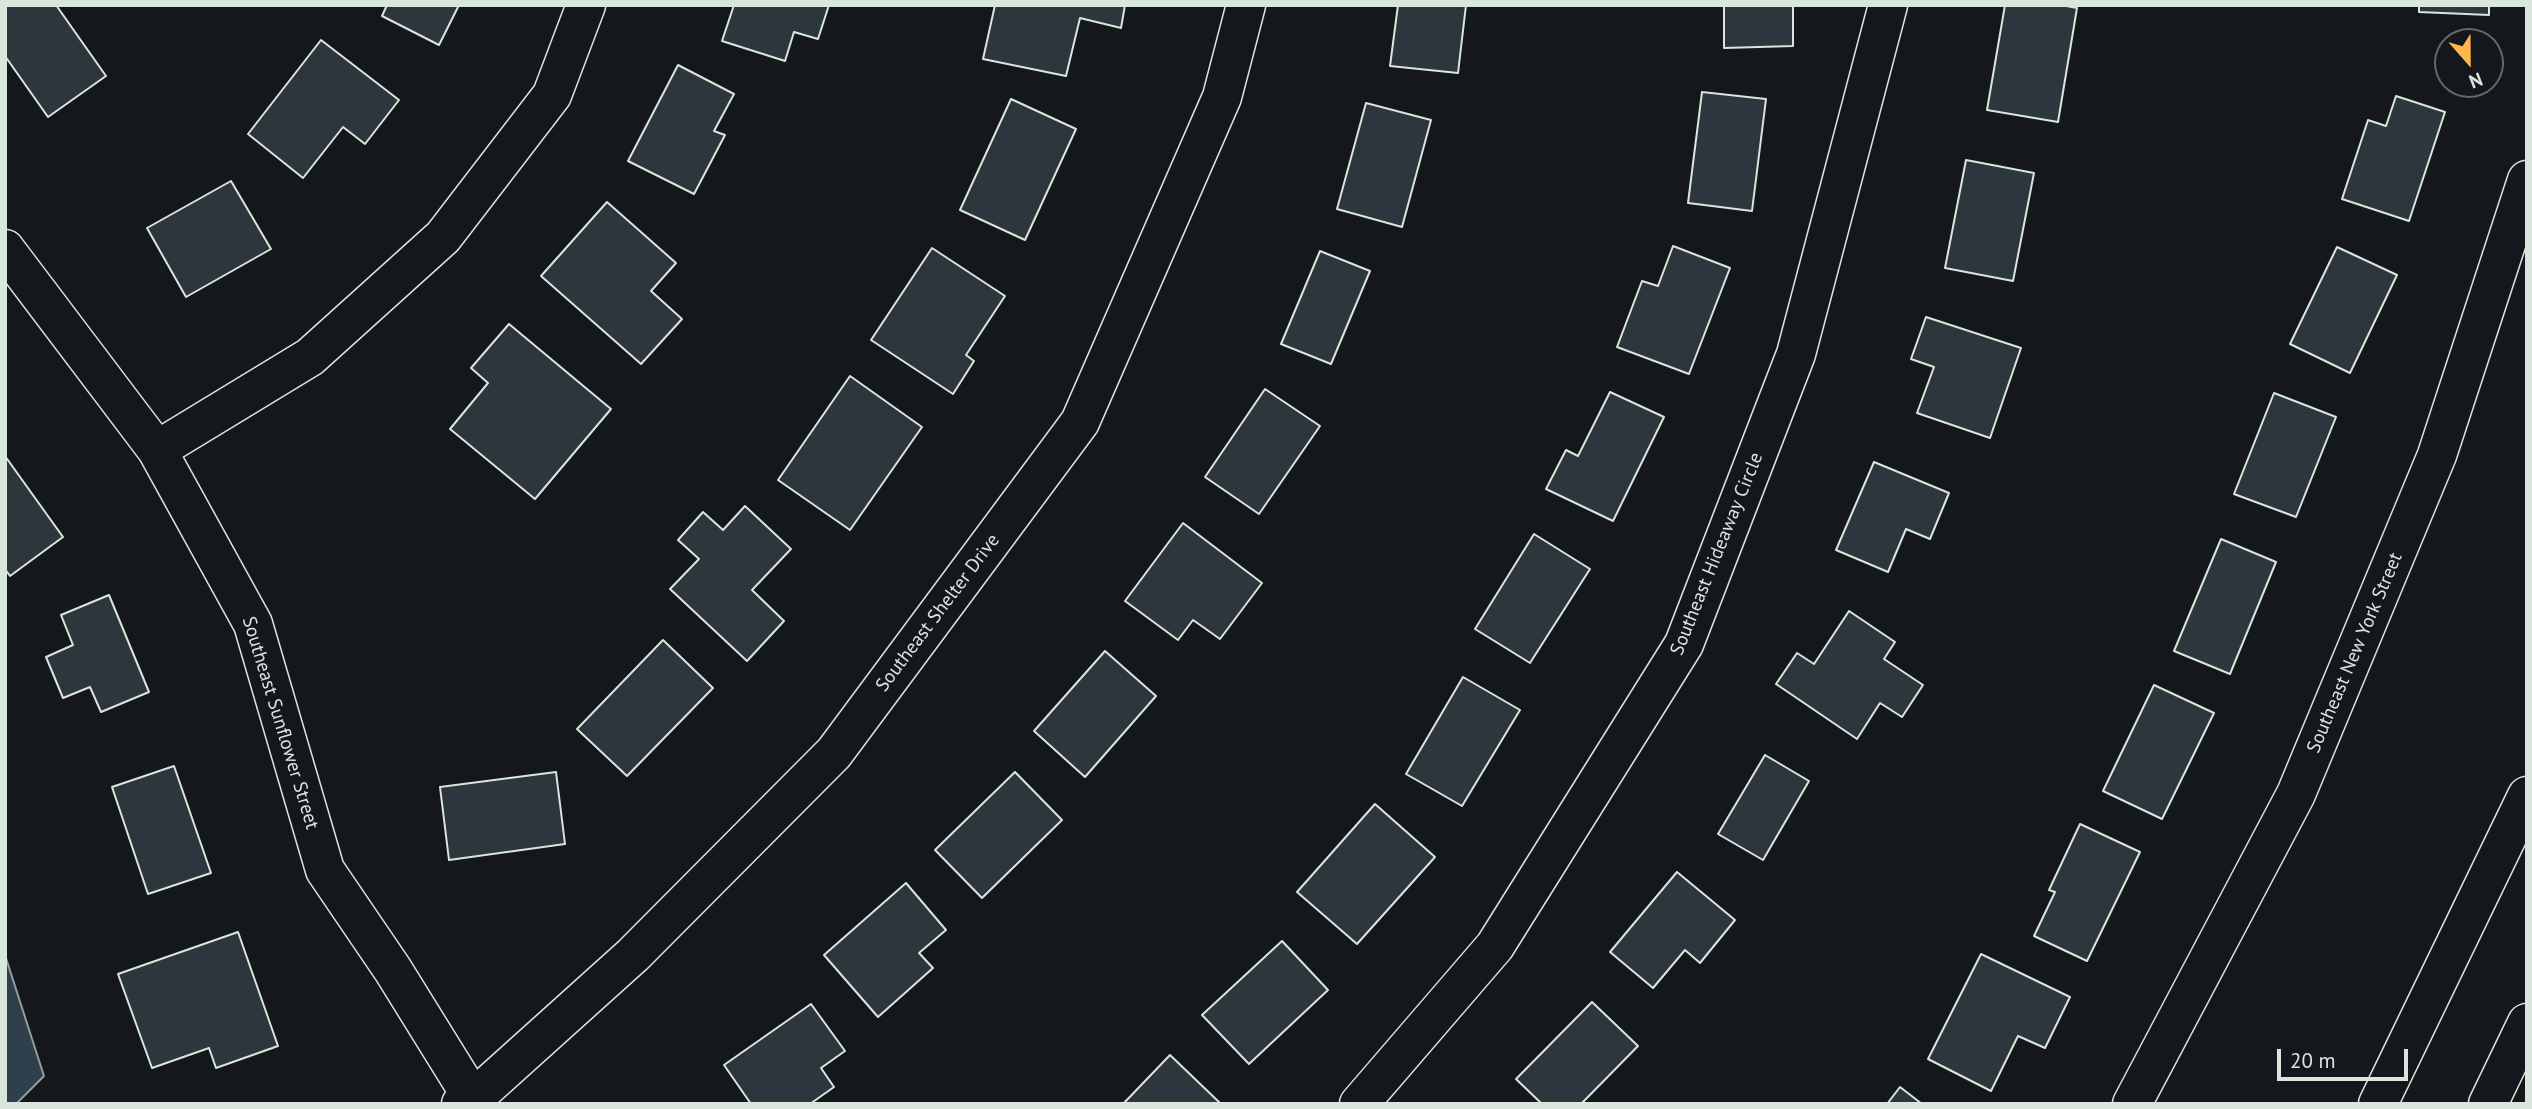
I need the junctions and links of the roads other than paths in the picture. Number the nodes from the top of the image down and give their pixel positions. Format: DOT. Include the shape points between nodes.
graph roads {
  1 [pos="586,5"];
  2 [pos="1246,5"];
  3 [pos="1888,5"];
  4 [pos="2527,180"];
  5 [pos="5,249"];
  6 [pos="156,450"];
  7 [pos="2527,796"];
  8 [pos="2527,1023"];
  9 [pos="467,1101"];
  10 [pos="1359,1104"];
  11 [pos="2132,1104"];
  12 [pos="2378,1104"];
  13 [pos="2488,1104"];
  1 -- 6 [label="street" via="552,95 443,237 310,357"];
  2 -- 9 [label="street, Southeast Shelter Drive" via="1222,97 1080,422 834,753 633,956"];
  3 -- 10 [label="street, Southeast Hideaway Circle" via="1796,354 1684,644 1495,946"];
  4 -- 11 [label="street, Southeast New York Street" via="2437,455 2296,794"];
  5 -- 6 [label="street, Southeast Sunflower Street"];
  6 -- 9 [label="street, Southeast Sunflower Street" via="253,624 325,870 393,970"];
  7 -- 12 [label="street"];
  8 -- 13 [label="street"];
}
